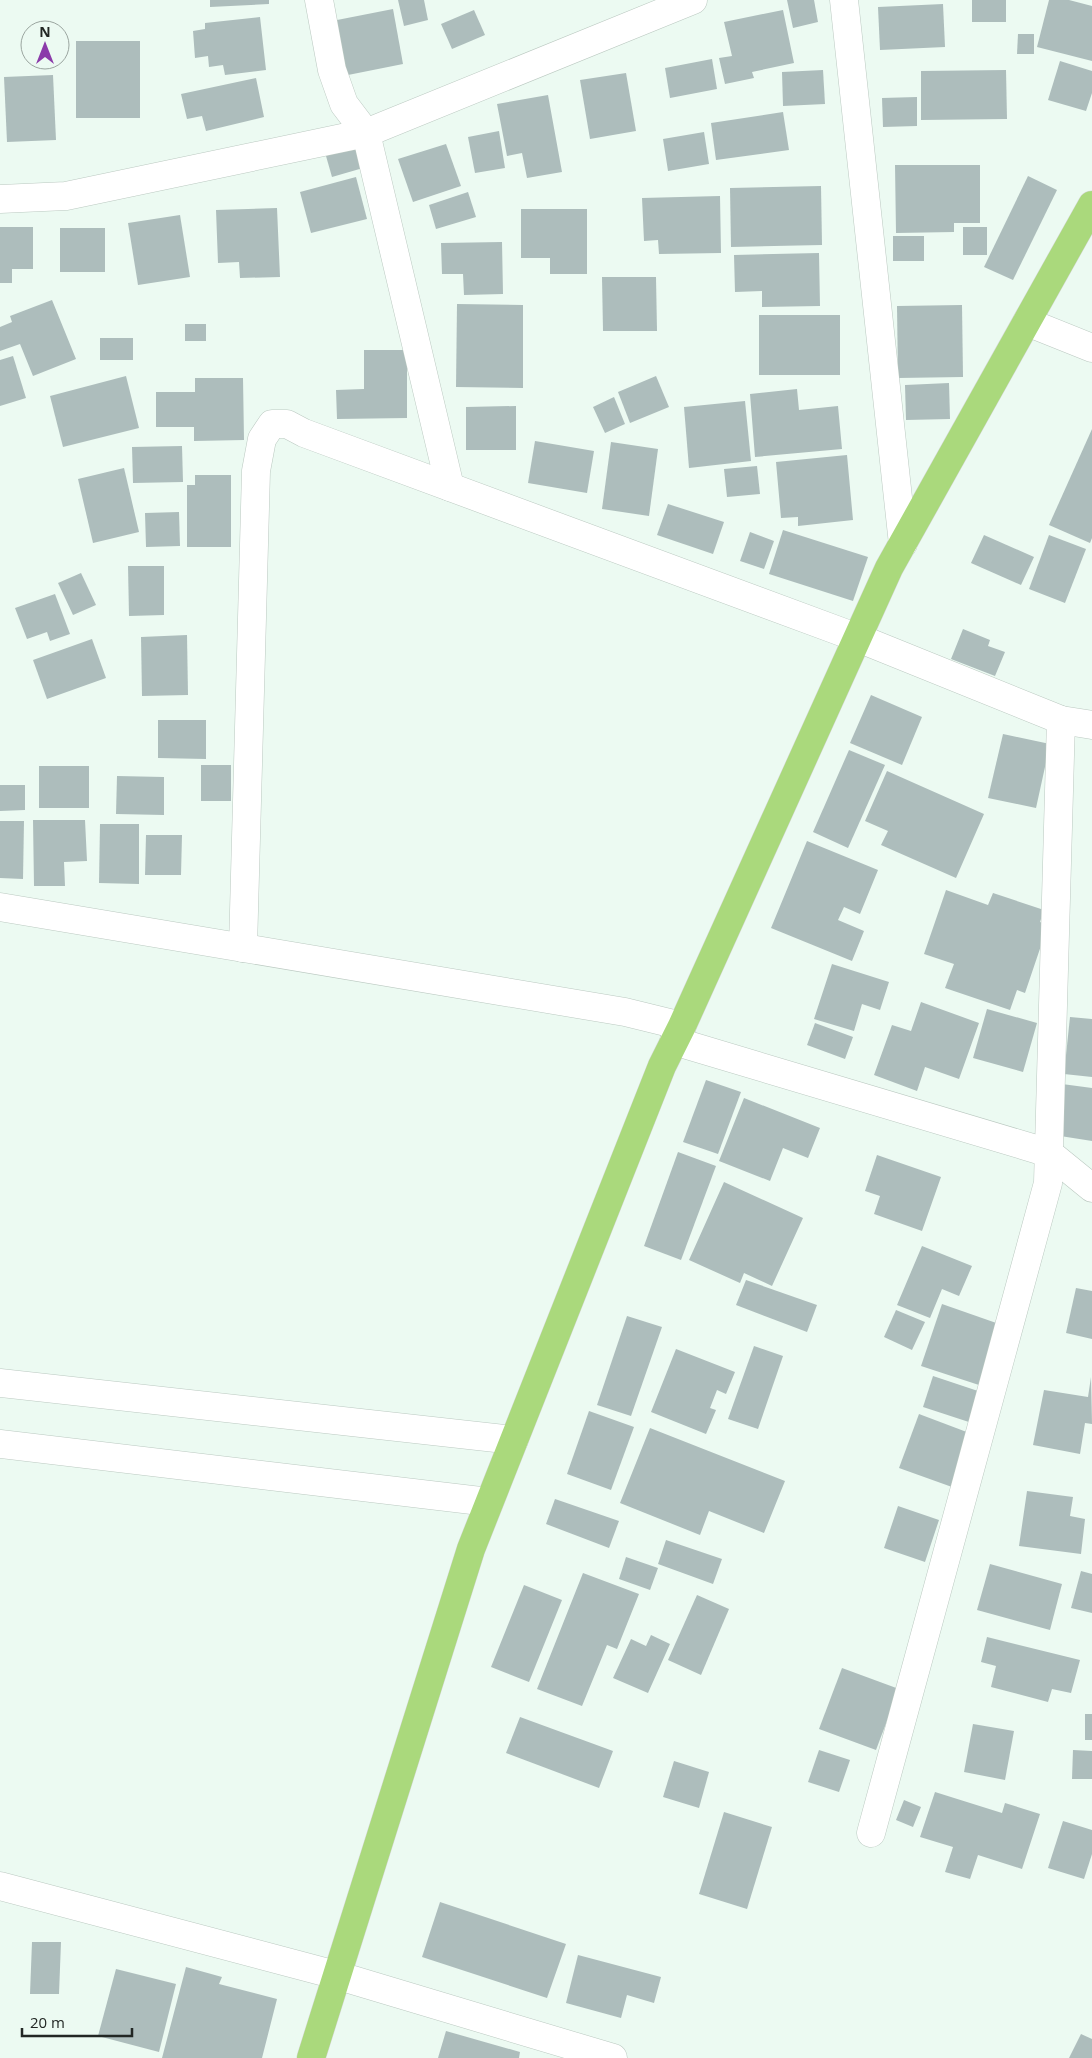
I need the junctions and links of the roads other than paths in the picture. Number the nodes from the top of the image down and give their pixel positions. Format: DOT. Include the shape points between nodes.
graph roads {
  1 [pos="319,0"];
  2 [pos="693,0"];
  3 [pos="844,0"];
  4 [pos="366,132"];
  5 [pos="0,199"];
  6 [pos="1092,206"];
  7 [pos="1027,322"];
  8 [pos="1092,348"];
  9 [pos="450,487"];
  10 [pos="903,544"];
  11 [pos="858,638"];
  12 [pos="1061,720"];
  13 [pos="1092,725"];
  14 [pos="0,906"];
  15 [pos="243,948"];
  16 [pos="678,1034"];
  17 [pos="1049,1153"];
  18 [pos="1092,1188"];
  19 [pos="0,1383"];
  20 [pos="514,1440"];
  21 [pos="0,1444"];
  22 [pos="489,1502"];
  23 [pos="871,1832"];
  24 [pos="0,1886"];
  25 [pos="336,1975"];
  26 [pos="311,2058"];
  27 [pos="613,2058"];
  1 -- 4 [label="street" via="332,70 344,104"];
  2 -- 4 [label="street"];
  3 -- 10 [label="street"];
  4 -- 5 [label="street" via="66,196"];
  4 -- 9 [label="street"];
  6 -- 7 [label="highway"];
  7 -- 8 [label="street"];
  7 -- 10 [label="highway"];
  9 -- 11 [label="street"];
  9 -- 15 [label="street" via="287,424 272,424 262,439 256,471"];
  10 -- 11 [label="highway"];
  11 -- 12 [label="street"];
  11 -- 16 [label="highway"];
  12 -- 13 [label="street"];
  12 -- 17 [label="street"];
  14 -- 15 [label="street"];
  15 -- 16 [label="street" via="615,1010"];
  16 -- 17 [label="street"];
  16 -- 20 [label="highway" via="662,1066"];
  17 -- 18 [label="street"];
  17 -- 23 [label="street" via="1048,1183"];
  19 -- 20 [label="street"];
  20 -- 22 [label="highway"];
  21 -- 22 [label="street"];
  22 -- 25 [label="highway" via="471,1549"];
  24 -- 25 [label="street"];
  25 -- 26 [label="highway"];
  25 -- 27 [label="street"];
}
